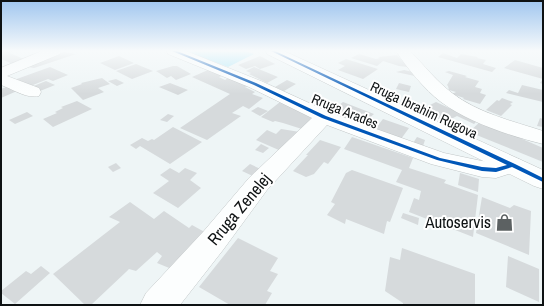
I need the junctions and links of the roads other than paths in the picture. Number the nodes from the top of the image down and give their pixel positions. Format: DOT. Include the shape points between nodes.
graph roads {
  1 [pos="20,65"];
  2 [pos="208,65"];
  3 [pos="302,65"];
  4 [pos="415,65"];
  5 [pos="1,73"];
  6 [pos="1,79"];
  7 [pos="33,92"];
  8 [pos="324,117"];
  9 [pos="543,138"];
  10 [pos="513,165"];
  11 [pos="543,180"];
  12 [pos="158,305"];
  1 -- 5 [label="street"];
  2 -- 8 [label="street, Rruga Arades"];
  3 -- 10 [label="street, Rruga Ibrahim Rugova"];
  4 -- 9 [label="street" via="438,90 457,105"];
  6 -- 7 [label="street"];
  8 -- 10 [label="street, Rruga Arades" via="466,166 496,170"];
  8 -- 12 [label="street, Rruga Zenelej" via="258,184"];
  10 -- 11 [label="street, Rruga Ibrahim Rugova"];
}
